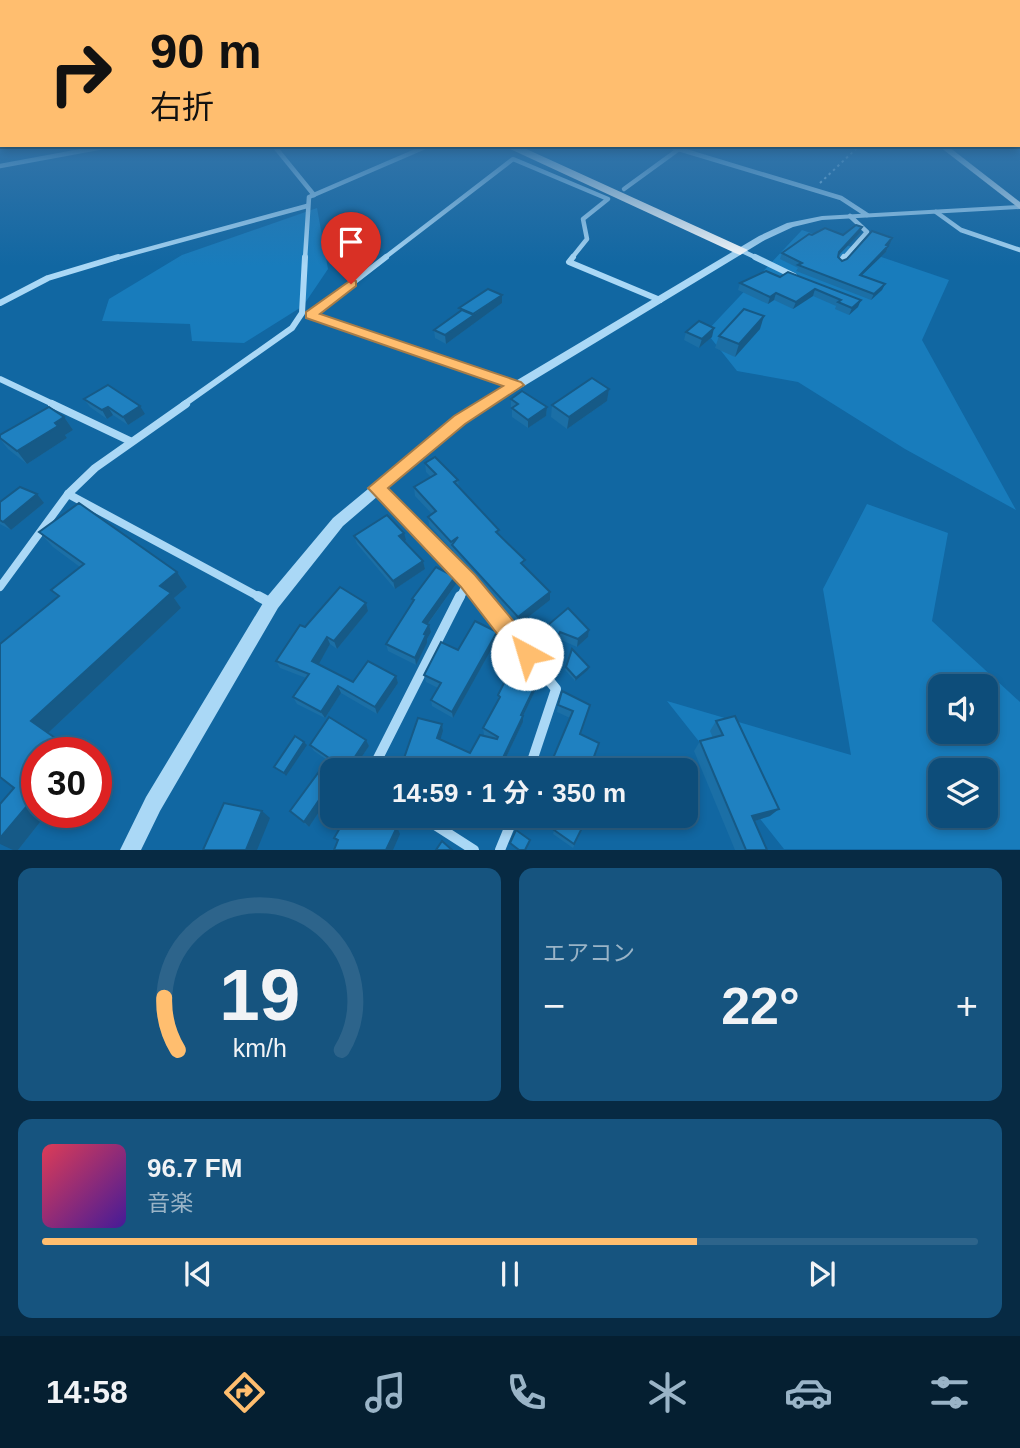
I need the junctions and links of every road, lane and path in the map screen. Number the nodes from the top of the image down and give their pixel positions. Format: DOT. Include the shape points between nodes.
graph roads {
  1 [pos="305,187"];
  2 [pos="333,187"];
  3 [pos="477,187"];
  4 [pos="579,187"];
  5 [pos="600,187"];
  6 [pos="627,187"];
  7 [pos="802,187"];
  8 [pos="816,187"];
  9 [pos="994,187"];
  10 [pos="624,189"];
  11 [pos="813,190"];
  12 [pos="314,195"];
  13 [pos="307,206"];
  14 [pos="1020,207"];
  15 [pos="936,212"];
  16 [pos="867,215"];
  17 [pos="850,216"];
  18 [pos="740,250"];
  19 [pos="1020,250"];
  20 [pos="841,261"];
  21 [pos="803,279"];
  22 [pos="660,300"];
  23 [pos="0,303"];
  24 [pos="302,313"];
  25 [pos="311,315"];
  26 [pos="0,379"];
  27 [pos="516,385"];
  28 [pos="130,441"];
  29 [pos="376,488"];
  30 [pos="68,494"];
  31 [pos="468,581"];
  32 [pos="0,587"];
  33 [pos="272,603"];
  34 [pos="378,758"];
  35 [pos="533,758"];
  36 [pos="440,828"];
  37 [pos="508,828"];
  38 [pos="130,849"];
  39 [pos="474,849"];
  40 [pos="500,849"];
  1 -- 12 [label="street"];
  2 -- 12 [label="street"];
  3 -- 25 [label="street"];
  4 -- 22 [label="street" via="608,199 583,219 587,239 569,262"];
  5 -- 18 [label="highway"];
  6 -- 10 [label="street"];
  7 -- 11 [label="street"];
  8 -- 11 [label="path"];
  9 -- 14 [label="main road"];
  11 -- 16 [label="street" via="847,201"];
  12 -- 13 [label="street"];
  13 -- 23 [label="street" via="75,269"];
  13 -- 24 [label="street"];
  14 -- 15 [label="street"];
  15 -- 16 [label="street"];
  15 -- 19 [label="street" via="961,230"];
  16 -- 17 [label="street"];
  17 -- 18 [label="street" via="790,225"];
  17 -- 20 [label="street" via="867,232"];
  18 -- 21 [label="street"];
  18 -- 22 [label="street"];
  22 -- 27 [label="street"];
  24 -- 25 [label="street"];
  24 -- 28 [label="street" via="292,328"];
  25 -- 27 [label="street"];
  26 -- 28 [label="street"];
  27 -- 29 [label="street" via="460,420"];
  28 -- 30 [label="street"];
  29 -- 31 [label="street"];
  29 -- 33 [label="street" via="338,522"];
  30 -- 32 [label="street"];
  30 -- 33 [label="street"];
  31 -- 34 [label="street"];
  31 -- 35 [label="street" via="556,690"];
  33 -- 38 [label="street"];
  36 -- 39 [label="street"];
  37 -- 40 [label="street"];
}
